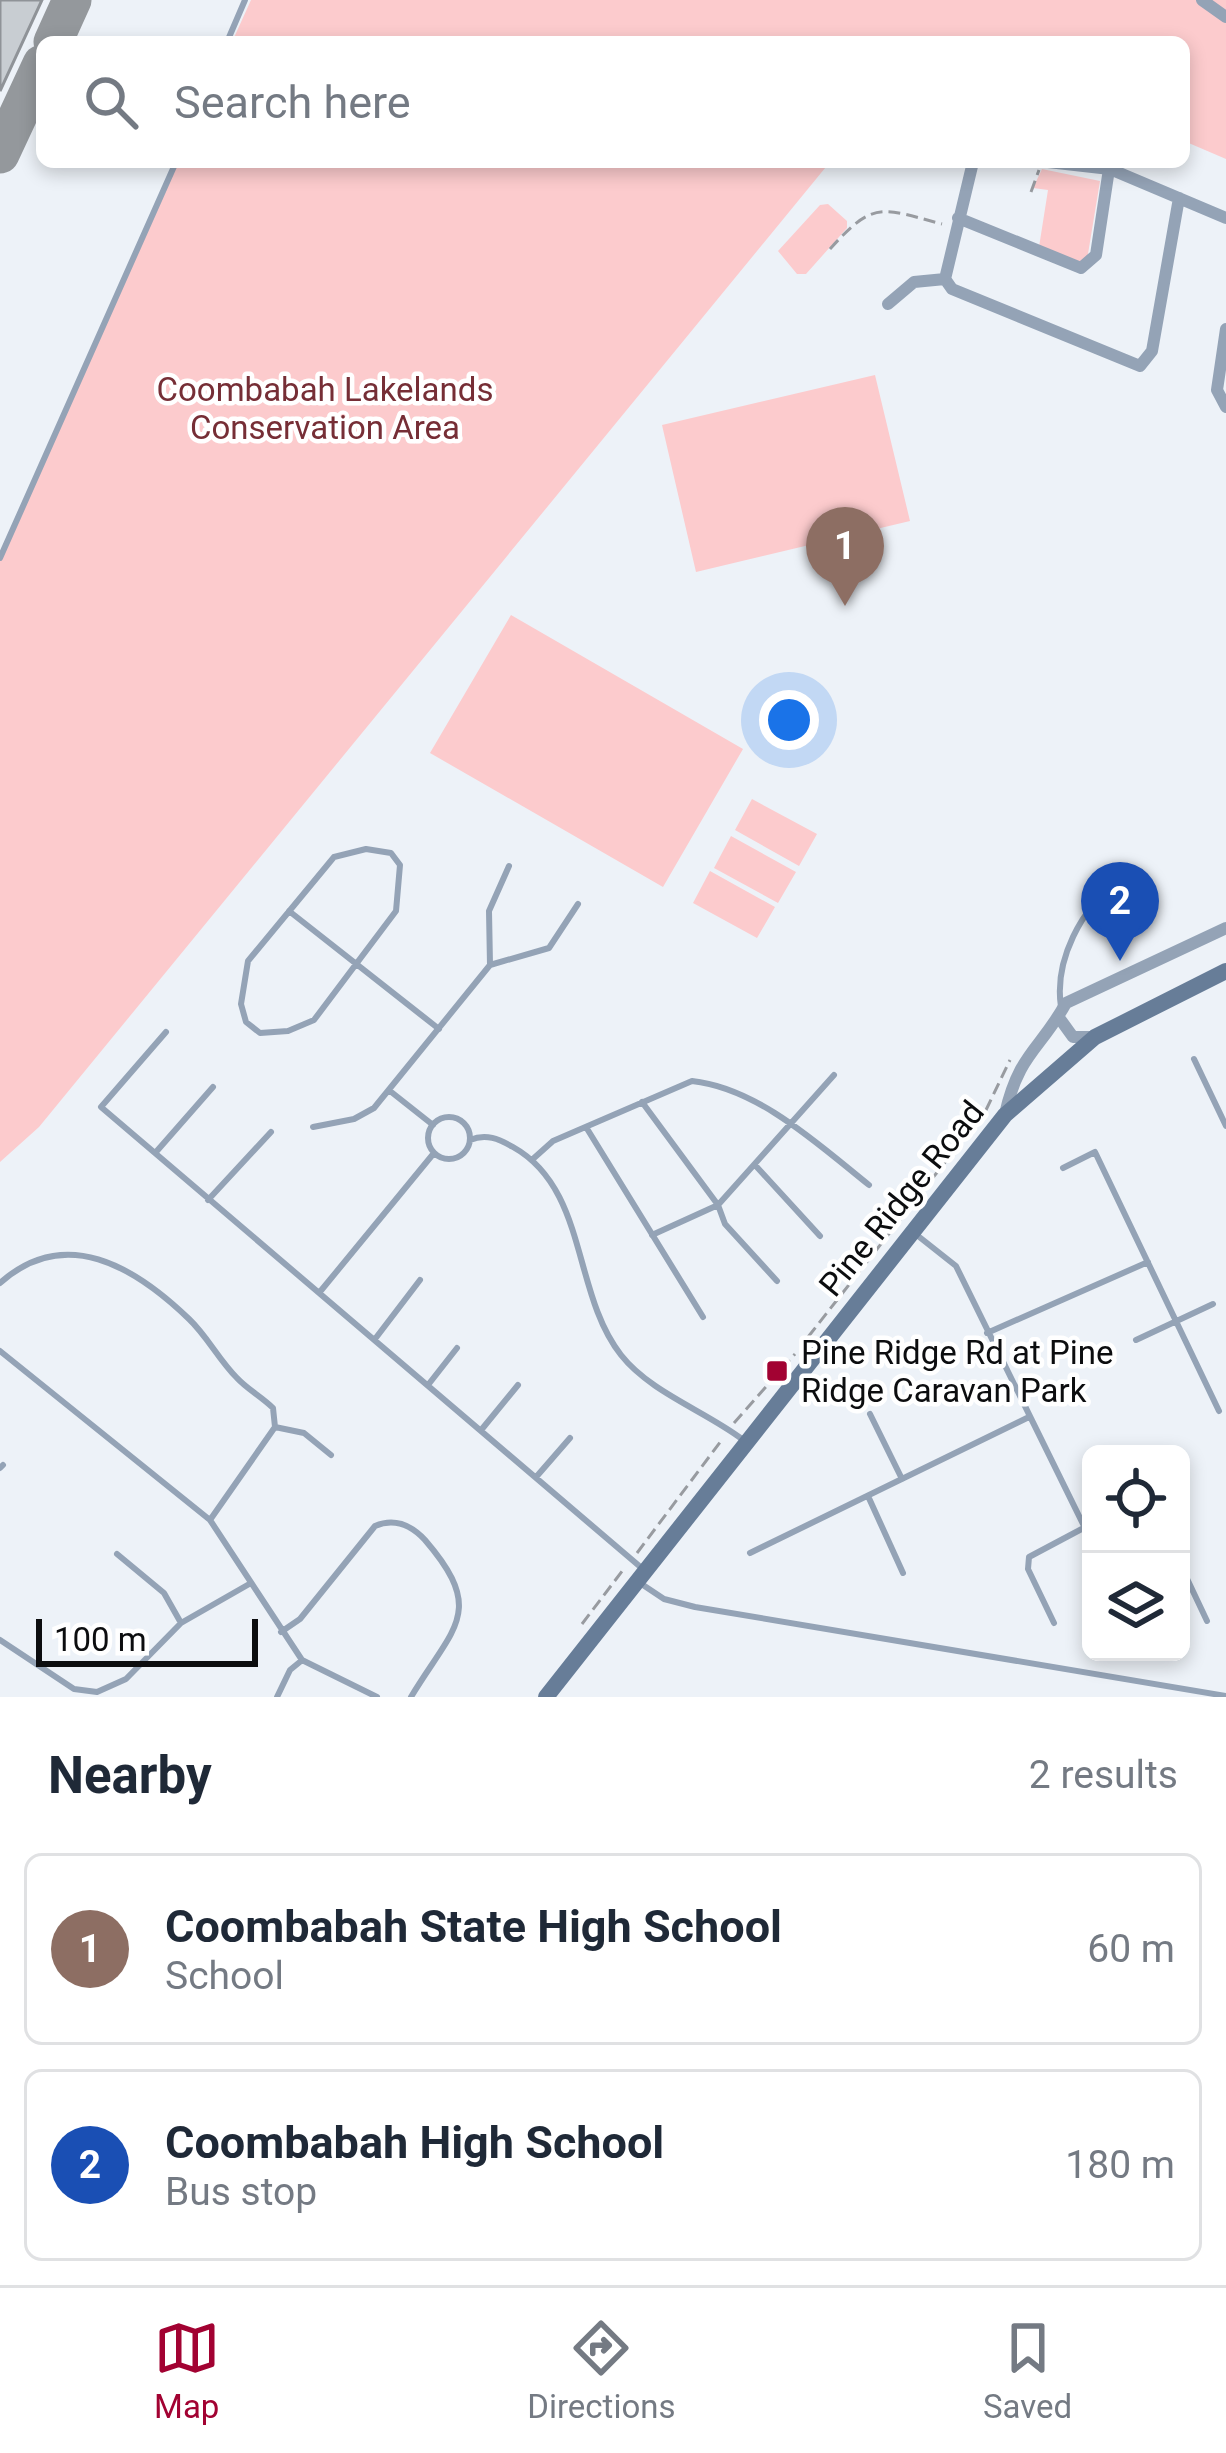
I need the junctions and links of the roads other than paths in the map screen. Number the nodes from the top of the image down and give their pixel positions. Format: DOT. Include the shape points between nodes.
graph roads {
  1 [pos="244,0"];
  2 [pos="1202,0"];
  3 [pos="1226,17"];
  4 [pos="229,36"];
  5 [pos="173,168"];
  6 [pos="971,168"];
  7 [pos="1100,168"];
  8 [pos="1109,169"];
  9 [pos="1179,198"];
  10 [pos="1226,218"];
  11 [pos="957,223"];
  12 [pos="945,279"];
  13 [pos="888,304"];
  14 [pos="1226,329"];
  15 [pos="1226,406"];
  16 [pos="0,558"];
  17 [pos="509,866"];
  18 [pos="1119,882"];
  19 [pos="578,904"];
  20 [pos="289,911"];
  21 [pos="1226,928"];
  22 [pos="357,964"];
  23 [pos="490,964"];
  24 [pos="1226,971"];
  25 [pos="1061,1015"];
  26 [pos="439,1029"];
  27 [pos="166,1032"];
  28 [pos="1095,1037"];
  29 [pos="1194,1059"];
  30 [pos="834,1075"];
  31 [pos="213,1087"];
  32 [pos="390,1090"];
  33 [pos="642,1102"];
  34 [pos="1005,1115"];
  35 [pos="792,1124"];
  36 [pos="433,1125"];
  37 [pos="1226,1126"];
  38 [pos="313,1127"];
  39 [pos="586,1127"];
  40 [pos="271,1132"];
  41 [pos="470,1140"];
  42 [pos="434,1153"];
  43 [pos="155,1154"];
  44 [pos="534,1158"];
  45 [pos="754,1165"];
  46 [pos="1063,1168"];
  47 [pos="869,1184"];
  48 [pos="208,1200"];
  49 [pos="718,1205"];
  50 [pos="912,1232"];
  51 [pos="652,1235"];
  52 [pos="820,1235"];
  53 [pos="1148,1262"];
  54 [pos="420,1280"];
  55 [pos="777,1281"];
  56 [pos="0,1283"];
  57 [pos="319,1293"];
  58 [pos="1213,1304"];
  59 [pos="703,1317"];
  60 [pos="1176,1321"];
  61 [pos="987,1333"];
  62 [pos="375,1340"];
  63 [pos="1136,1340"];
  64 [pos="457,1348"];
  65 [pos="0,1351"];
  66 [pos="428,1384"];
  67 [pos="518,1385"];
  68 [pos="1219,1411"];
  69 [pos="869,1414"];
  70 [pos="1029,1417"];
  71 [pos="275,1427"];
  72 [pos="482,1430"];
  73 [pos="570,1438"];
  74 [pos="746,1442"];
  75 [pos="331,1455"];
  76 [pos="537,1476"];
  77 [pos="902,1479"];
  78 [pos="868,1496"];
  79 [pos="1082,1516"];
  80 [pos="211,1520"];
  81 [pos="1082,1528"];
  82 [pos="117,1553"];
  83 [pos="750,1553"];
  84 [pos="638,1568"];
  85 [pos="903,1573"];
  86 [pos="251,1583"];
  87 [pos="1190,1585"];
  88 [pos="1207,1621"];
  89 [pos="181,1622"];
  90 [pos="1054,1623"];
  91 [pos="281,1632"];
  92 [pos="0,1640"];
  93 [pos="302,1660"];
  94 [pos="1226,1696"];
  95 [pos="277,1697"];
  96 [pos="377,1697"];
  97 [pos="412,1697"];
  98 [pos="546,1697"];
  1 -- 4 [label="lane"];
  2 -- 3 [label="street"];
  5 -- 16 [label="lane"];
  6 -- 11 [label="street"];
  7 -- 8 [label="street"];
  8 -- 9 [label="street"];
  8 -- 11 [label="street" via="1096,254 1081,268"];
  9 -- 10 [label="street"];
  9 -- 12 [label="street" via="1152,351 1139,366 952,289"];
  11 -- 12 [label="street"];
  12 -- 13 [label="street" via="914,282"];
  14 -- 15 [label="street" via="1217,390"];
  17 -- 23 [label="lane" via="489,911"];
  18 -- 25 [label="lane" via="1094,903 1059,967"];
  19 -- 23 [label="lane" via="549,948"];
  20 -- 22 [label="lane"];
  20 -- 22 [label="lane" via="334,856 391,853 400,865 396,911"];
  20 -- 22 [label="lane" via="248,961 241,1004 260,1033 314,1020"];
  21 -- 25 [label="street" via="1072,998"];
  22 -- 26 [label="lane"];
  23 -- 26 [label="lane"];
  24 -- 28 [label="street, Pine Ridge Road"];
  25 -- 28 [label="street" via="1073,1037"];
  25 -- 34 [label="street" via="1020,1063"];
  26 -- 32 [label="lane"];
  27 -- 43 [label="lane" via="101,1107"];
  28 -- 34 [label="street, Pine Ridge Road"];
  29 -- 37 [label="lane"];
  30 -- 35 [label="lane"];
  31 -- 43 [label="lane"];
  32 -- 36 [label="lane"];
  32 -- 38 [label="lane" via="354,1119"];
  33 -- 35 [label="lane" via="692,1081 713,1083"];
  33 -- 39 [label="lane"];
  33 -- 49 [label="lane"];
  34 -- 50 [label="street, Pine Ridge Road"];
  35 -- 45 [label="lane"];
  35 -- 47 [label="lane"];
  36 -- 41 [label="lane" via="460,1120"];
  36 -- 42 [label="lane"];
  39 -- 44 [label="lane"];
  39 -- 51 [label="lane"];
  40 -- 48 [label="lane"];
  41 -- 42 [label="lane" via="453,1159"];
  41 -- 44 [label="lane" via="482,1135"];
  42 -- 57 [label="lane"];
  43 -- 48 [label="lane"];
  44 -- 74 [label="lane" via="559,1195 621,1355"];
  45 -- 49 [label="lane"];
  45 -- 52 [label="lane"];
  46 -- 53 [label="lane" via="1095,1153"];
  48 -- 57 [label="lane"];
  49 -- 51 [label="lane"];
  49 -- 55 [label="lane" via="725,1224"];
  50 -- 61 [label="lane" via="956,1266"];
  50 -- 74 [label="street, Pine Ridge Road"];
  51 -- 59 [label="lane"];
  53 -- 60 [label="lane"];
  53 -- 61 [label="lane"];
  54 -- 62 [label="lane"];
  56 -- 71 [label="lane" via="49,1253 94,1256 189,1319 273,1408"];
  57 -- 62 [label="lane"];
  58 -- 60 [label="lane"];
  60 -- 63 [label="lane"];
  60 -- 68 [label="lane"];
  61 -- 70 [label="lane"];
  62 -- 66 [label="lane"];
  64 -- 66 [label="lane"];
  65 -- 80 [label="lane"];
  66 -- 72 [label="lane"];
  67 -- 72 [label="lane"];
  69 -- 77 [label="lane"];
  70 -- 77 [label="lane"];
  70 -- 79 [label="lane"];
  71 -- 75 [label="lane" via="304,1433"];
  71 -- 80 [label="lane"];
  72 -- 76 [label="lane"];
  73 -- 76 [label="lane"];
  74 -- 84 [label="street, Pine Ridge Road"];
  76 -- 84 [label="lane"];
  77 -- 78 [label="lane"];
  78 -- 83 [label="lane"];
  78 -- 85 [label="lane"];
  80 -- 86 [label="lane"];
  81 -- 90 [label="lane" via="1029,1557"];
  82 -- 89 [label="lane" via="164,1594"];
  84 -- 94 [label="lane" via="664,1599 695,1607"];
  84 -- 98 [label="street, Pine Ridge Road"];
  86 -- 89 [label="lane"];
  86 -- 91 [label="lane"];
  87 -- 88 [label="lane"];
  89 -- 92 [label="lane" via="126,1679 97,1693 74,1688"];
  91 -- 93 [label="lane"];
  91 -- 97 [label="lane" via="375,1526 400,1523 459,1581 460,1595 451,1636"];
  93 -- 95 [label="lane"];
  93 -- 96 [label="lane"];
}
